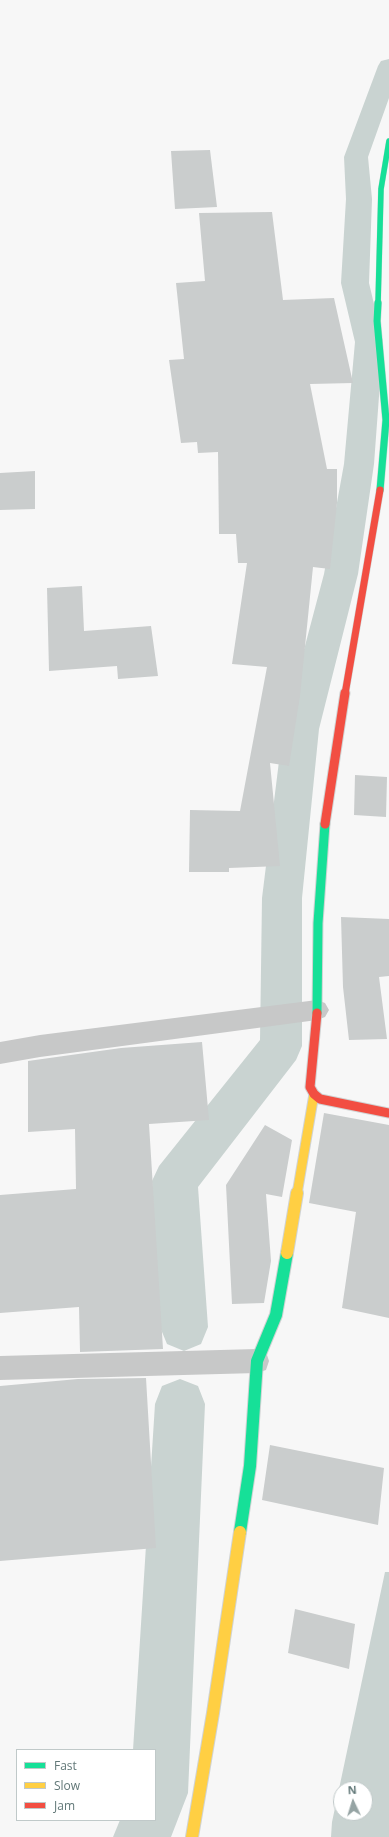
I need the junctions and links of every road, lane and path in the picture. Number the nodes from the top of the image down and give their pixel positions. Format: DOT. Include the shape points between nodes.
graph roads {
  1 [pos="389,141"];
  2 [pos="317,1010"];
  3 [pos="0,1053"];
  4 [pos="314,1094"];
  5 [pos="389,1113"];
  6 [pos="257,1361"];
  7 [pos="0,1368"];
  8 [pos="192,1837"];
  1 -- 2 [label="street" via="381,190 377,321 386,420 380,488 323,839 318,923"];
  2 -- 3 [label="street"];
  2 -- 4 [label="street" via="310,1088"];
  4 -- 5 [label="street" via="320,1099"];
  4 -- 6 [label="street" via="276,1314"];
  6 -- 7 [label="lane"];
  6 -- 8 [label="street" via="250,1466"];
}
